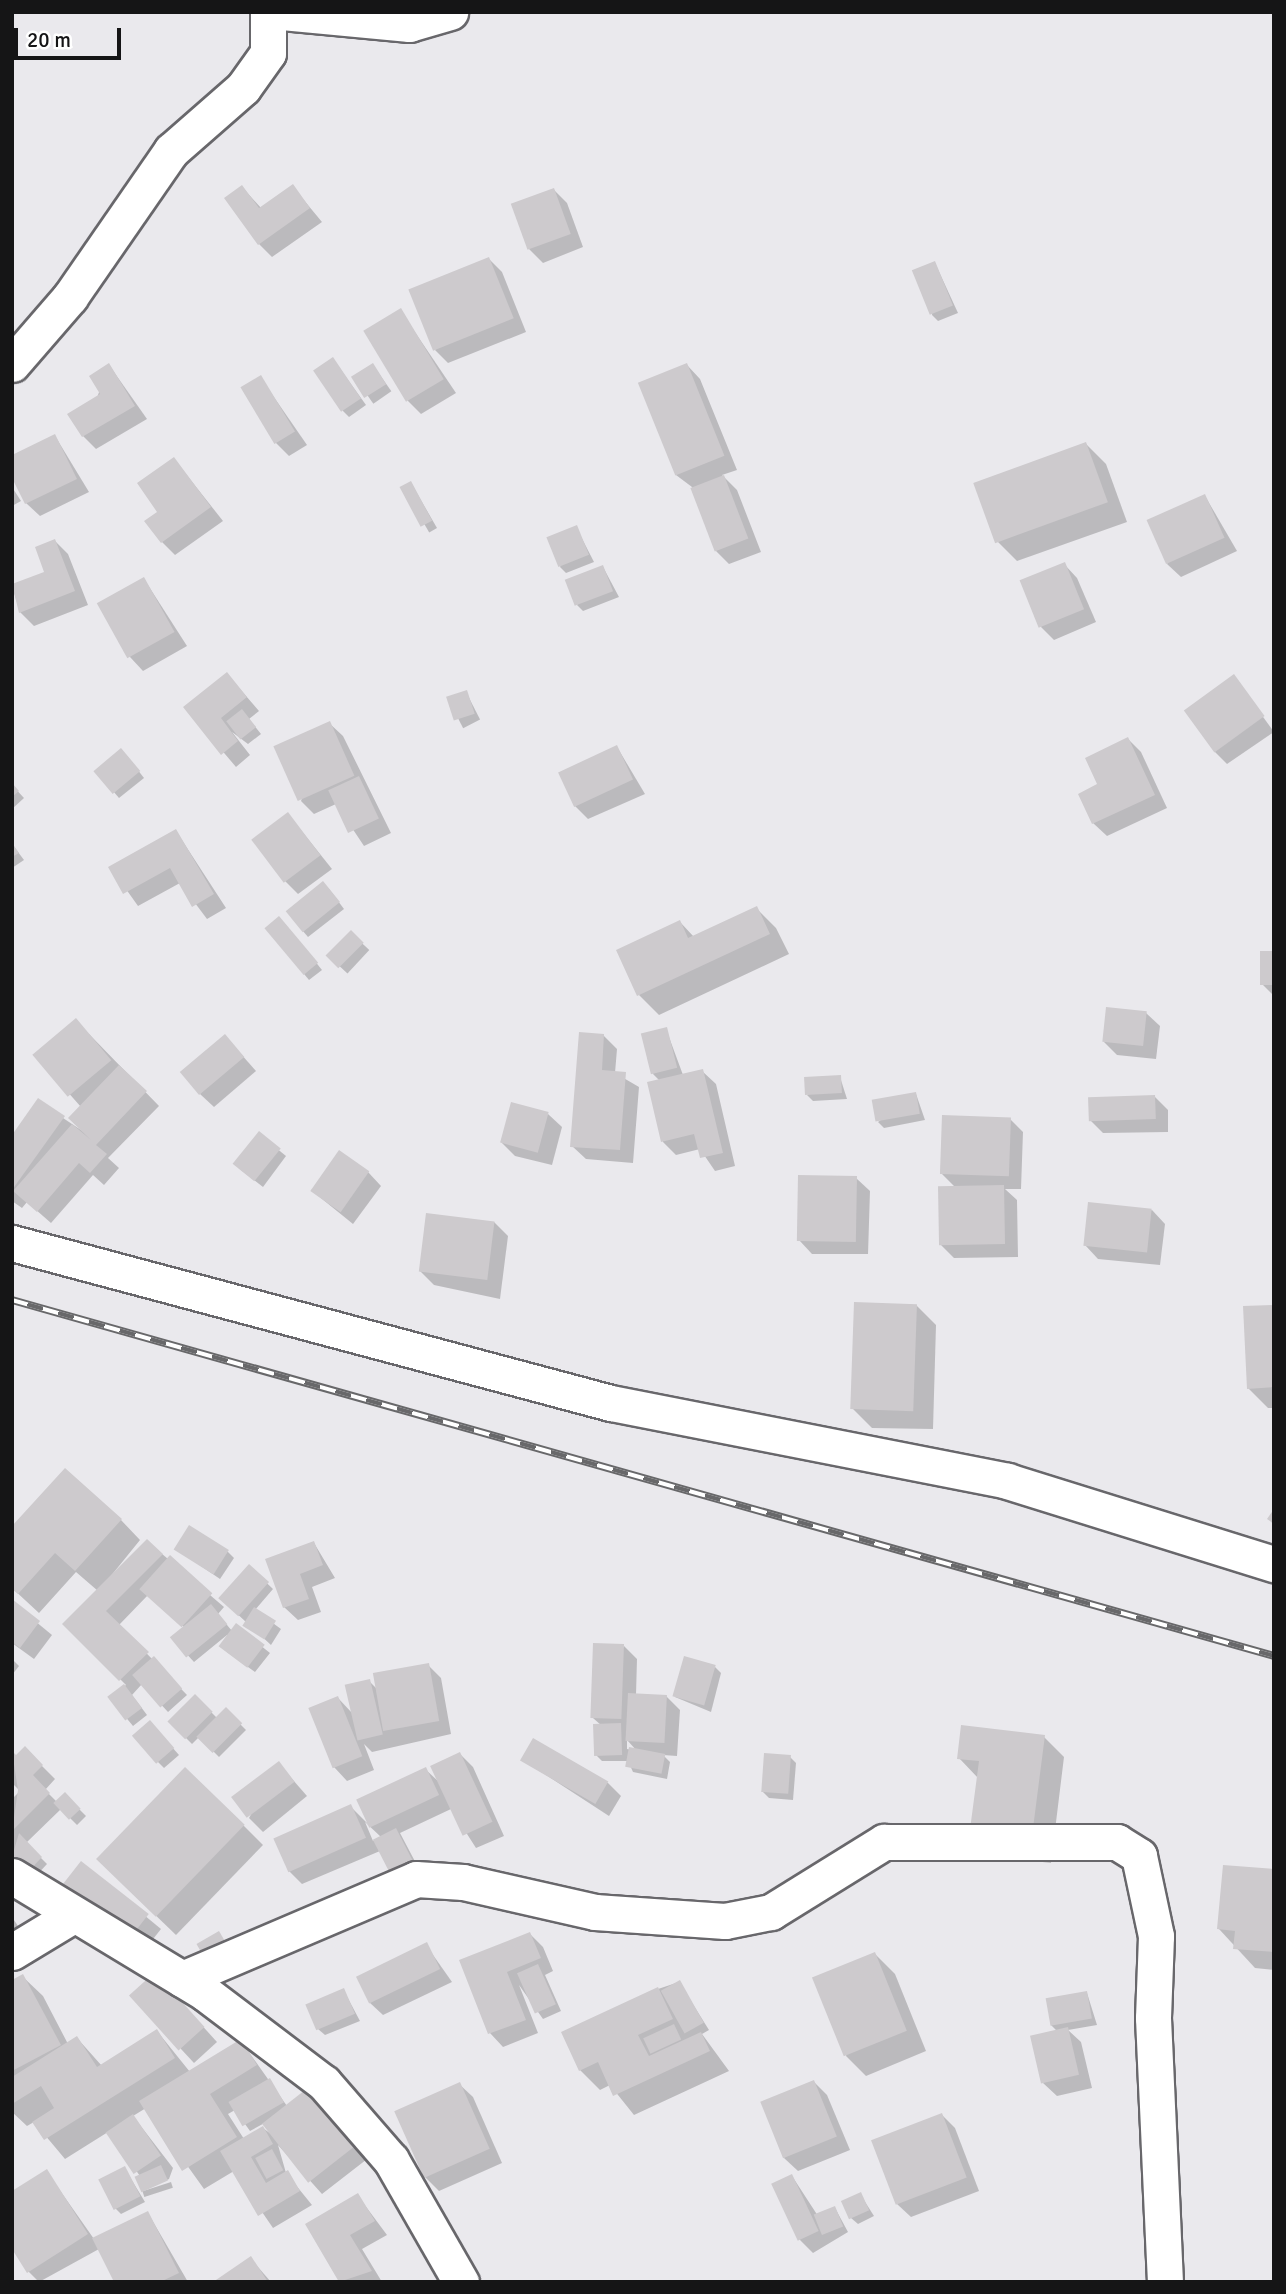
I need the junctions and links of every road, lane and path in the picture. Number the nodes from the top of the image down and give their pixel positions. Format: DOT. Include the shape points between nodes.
graph roads {
  1 [pos="268,12"];
  2 [pos="282,12"];
  3 [pos="450,12"];
  4 [pos="334,17"];
  5 [pos="12,364"];
  6 [pos="12,1243"];
  7 [pos="1274,1564"];
  8 [pos="12,1876"];
  9 [pos="73,1915"];
  10 [pos="12,1952"];
  11 [pos="182,1979"];
  12 [pos="460,2282"];
  13 [pos="1166,2282"];
  1 -- 5 [label="street" via="268,53 243,88 171,151 70,297"];
  2 -- 4 [label="street"];
  3 -- 4 [label="street" via="409,24"];
  6 -- 7 [label="street" via="611,1402 1007,1481"];
  8 -- 9 [label="street"];
  9 -- 10 [label="street"];
  9 -- 11 [label="street"];
  11 -- 12 [label="street" via="261,2030 324,2083 391,2161"];
  11 -- 13 [label="street" via="416,1879 463,1882 595,1912 725,1921 771,1912 884,1842 1117,1842 1139,1856 1156,1936 1153,2018"];
}
